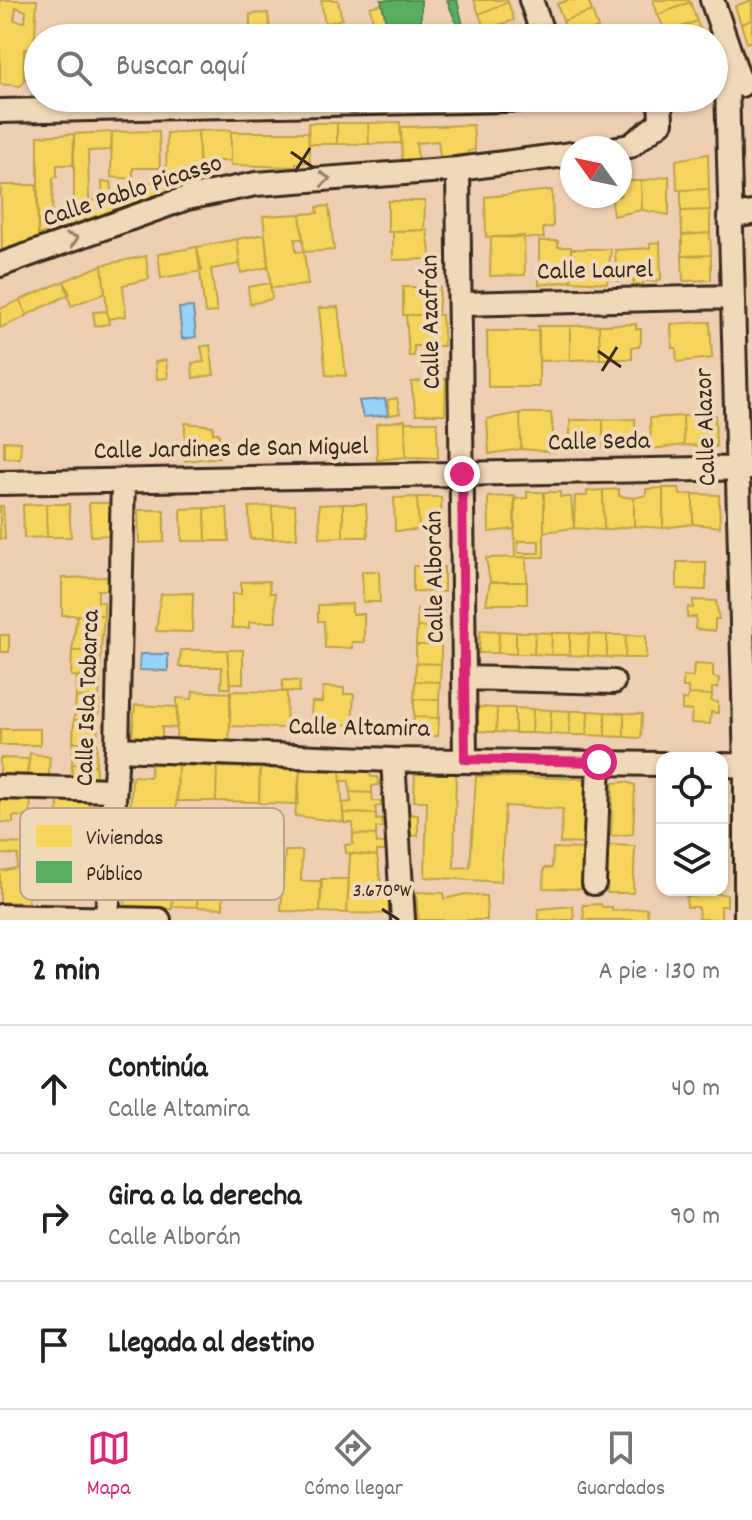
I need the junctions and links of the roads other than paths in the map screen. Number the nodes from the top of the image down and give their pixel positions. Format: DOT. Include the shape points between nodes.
graph roads {
  1 [pos="531,0"];
  2 [pos="712,0"];
  3 [pos="539,24"];
  4 [pos="718,24"];
  5 [pos="728,62"];
  6 [pos="734,85"];
  7 [pos="24,110"];
  8 [pos="0,111"];
  9 [pos="661,112"];
  10 [pos="632,144"];
  11 [pos="560,156"];
  12 [pos="458,169"];
  13 [pos="752,213"];
  14 [pos="729,217"];
  15 [pos="0,265"];
  16 [pos="732,297"];
  17 [pos="460,304"];
  18 [pos="742,340"];
  19 [pos="744,469"];
  20 [pos="462,474"];
  21 [pos="123,480"];
  22 [pos="0,483"];
  23 [pos="466,678"];
  24 [pos="613,682"];
  25 [pos="117,749"];
  26 [pos="465,759"];
  27 [pos="393,760"];
  28 [pos="599,762"];
  29 [pos="656,764"];
  30 [pos="728,765"];
  31 [pos="749,766"];
  32 [pos="0,787"];
  33 [pos="114,790"];
  34 [pos="113,808"];
  35 [pos="594,883"];
  36 [pos="108,900"];
  37 [pos="0,916"];
  38 [pos="107,918"];
  39 [pos="159,920"];
  40 [pos="403,920"];
  41 [pos="746,920"];
  1 -- 3 [label="street"];
  2 -- 4 [label="street, Calle Alazor"];
  5 -- 6 [label="street, Calle Alazor"];
  6 -- 14 [label="street, Calle Alazor"];
  7 -- 8 [label="street"];
  9 -- 10 [label="street" via="661,122"];
  11 -- 12 [label="street, Calle Pablo Picasso"];
  15 -- 12 [label="street, Calle Pablo Picasso, one-way" via="187,198 243,186"];
  12 -- 17 [label="street, Calle Azafrán"];
  13 -- 14 [label="street"];
  14 -- 16 [label="street, Calle Alazor"];
  16 -- 17 [label="street, Calle Laurel"];
  16 -- 18 [label="street, Calle Alazor"];
  17 -- 20 [label="street, Calle Azafrán"];
  18 -- 19 [label="street, Calle Alazor"];
  19 -- 20 [label="street, Calle Seda"];
  19 -- 31 [label="street, Calle Alazor"];
  20 -- 21 [label="street, Calle Jardines de San Miguel"];
  20 -- 23 [label="street, Calle Alborán"];
  21 -- 22 [label="street, Calle Jardines de San Miguel"];
  21 -- 25 [label="street, Calle Isla Tabarca"];
  23 -- 24 [label="street, Calle Alborán"];
  23 -- 26 [label="street, Calle Alborán"];
  25 -- 27 [label="street, Calle Altamira"];
  25 -- 33 [label="street, Calle Isla Tabarca"];
  26 -- 27 [label="street, Calle Altamira"];
  26 -- 28 [label="street, Calle Altamira"];
  27 -- 40 [label="street"];
  28 -- 29 [label="street, Calle Altamira"];
  28 -- 35 [label="street"];
  30 -- 31 [label="street"];
  31 -- 41 [label="street, Calle Alazor"];
  32 -- 33 [label="street"];
  33 -- 34 [label="street, Calle Isla Tabarca"];
  36 -- 38 [label="street, Calle Isla Tabarca"];
  37 -- 38 [label="street"];
  38 -- 39 [label="street"];
}
